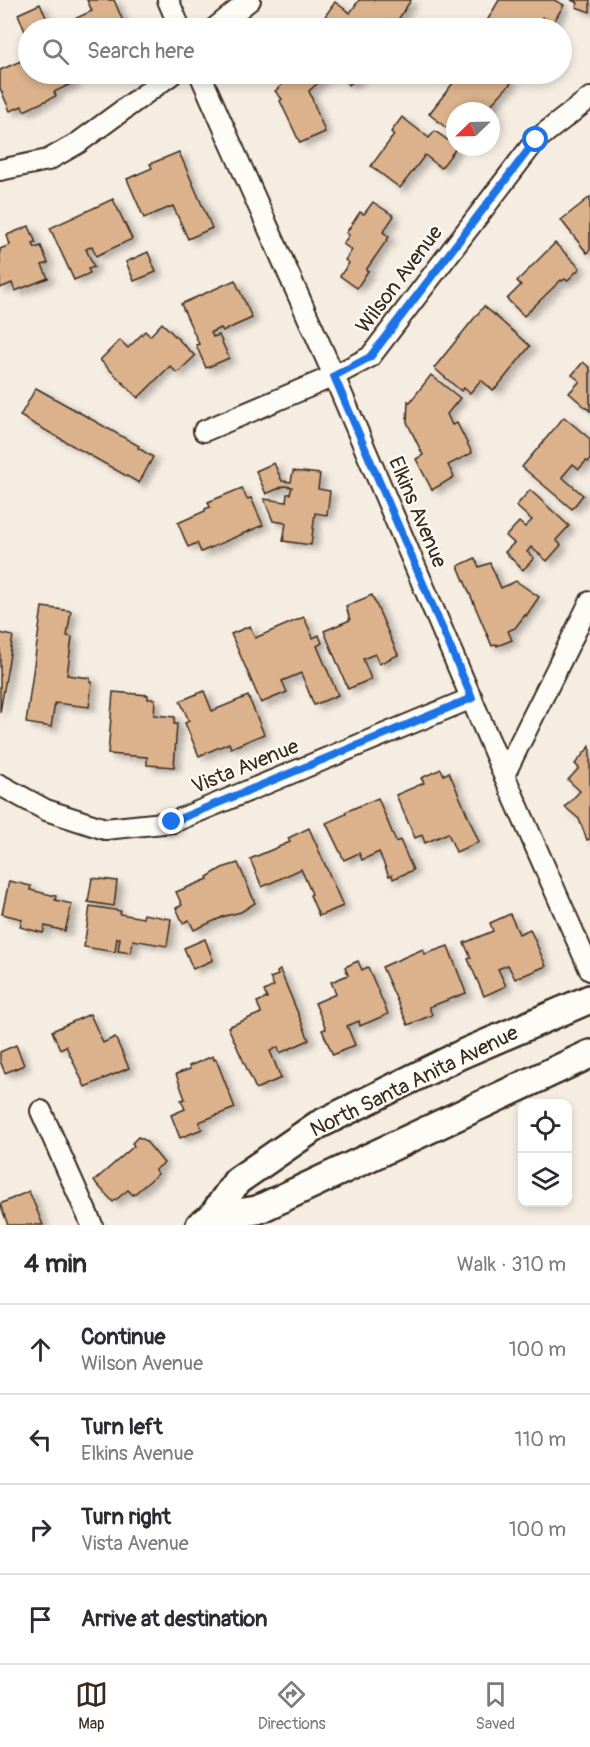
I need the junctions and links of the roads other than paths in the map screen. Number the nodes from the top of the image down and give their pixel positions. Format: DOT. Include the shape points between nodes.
graph roads {
  1 [pos="168,0"];
  2 [pos="250,0"];
  3 [pos="176,18"];
  4 [pos="228,18"];
  5 [pos="159,84"];
  6 [pos="204,84"];
  7 [pos="590,98"];
  8 [pos="0,170"];
  9 [pos="334,376"];
  10 [pos="204,431"];
  11 [pos="590,602"];
  12 [pos="472,698"];
  13 [pos="504,775"];
  14 [pos="0,785"];
  15 [pos="590,970"];
  16 [pos="590,999"];
  17 [pos="590,1054"];
  18 [pos="41,1111"];
  19 [pos="206,1221"];
  20 [pos="92,1225"];
  1 -- 3 [label="street"];
  2 -- 4 [label="street"];
  5 -- 8 [label="street" via="78,144 48,160"];
  6 -- 9 [label="street, Elkins Avenue"];
  7 -- 9 [label="street, Wilson Avenue" via="536,140 370,357"];
  9 -- 10 [label="street, Wilson Avenue"];
  9 -- 12 [label="street, Elkins Avenue"];
  11 -- 13 [label="street"];
  12 -- 13 [label="street, Elkins Avenue"];
  12 -- 14 [label="street, Vista Avenue" via="172,822 105,829 46,810"];
  13 -- 15 [label="street, Elkins Avenue"];
  16 -- 19 [label="street, North Santa Anita Avenue" via="462,1054 318,1125 237,1181"];
  17 -- 19 [label="street, North Santa Anita Avenue" via="257,1210"];
  18 -- 20 [label="street"];
}
